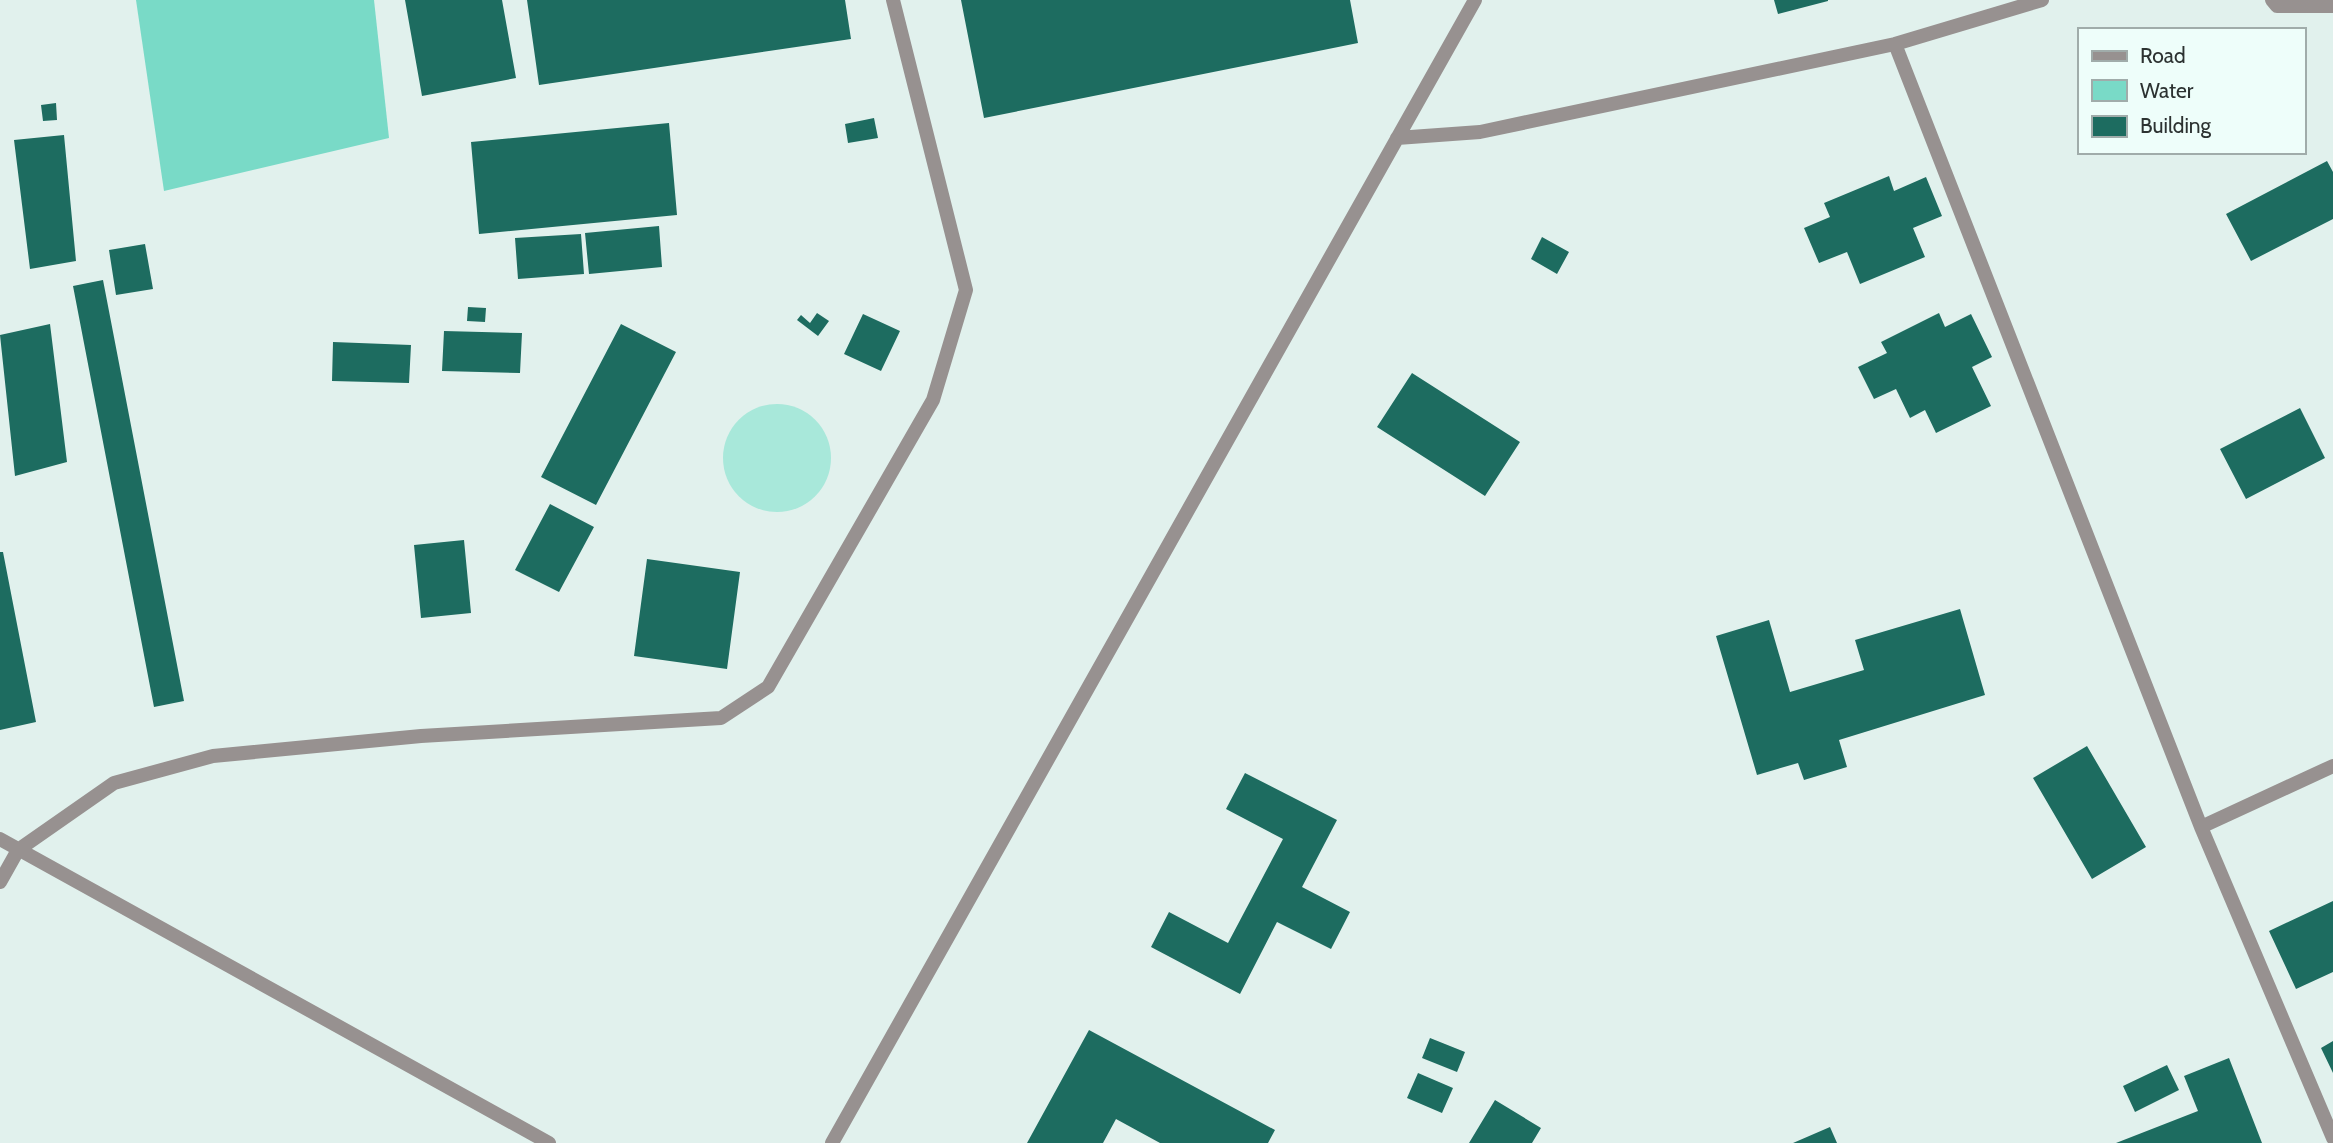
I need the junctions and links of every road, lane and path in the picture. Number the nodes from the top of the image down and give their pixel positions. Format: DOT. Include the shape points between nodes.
graph roads {
  1 [pos="892,0"];
  2 [pos="1475,0"];
  3 [pos="2042,0"];
  4 [pos="2272,0"];
  5 [pos="2333,6"];
  6 [pos="1895,44"];
  7 [pos="1397,138"];
  8 [pos="2333,766"];
  9 [pos="2201,827"];
  10 [pos="0,839"];
  11 [pos="18,850"];
  12 [pos="0,882"];
  13 [pos="2333,1138"];
  14 [pos="550,1143"];
  15 [pos="832,1143"];
  1 -- 11 [label="street" via="966,290 933,400 768,687 721,718 421,736 213,756 114,783"];
  2 -- 7 [label="street"];
  3 -- 6 [label="street"];
  4 -- 5 [label="street" via="2277,6"];
  6 -- 7 [label="street" via="1480,132"];
  6 -- 9 [label="street"];
  7 -- 15 [label="street"];
  8 -- 9 [label="street"];
  9 -- 13 [label="street"];
  10 -- 11 [label="street"];
  11 -- 12 [label="street"];
  11 -- 14 [label="street"];
}
